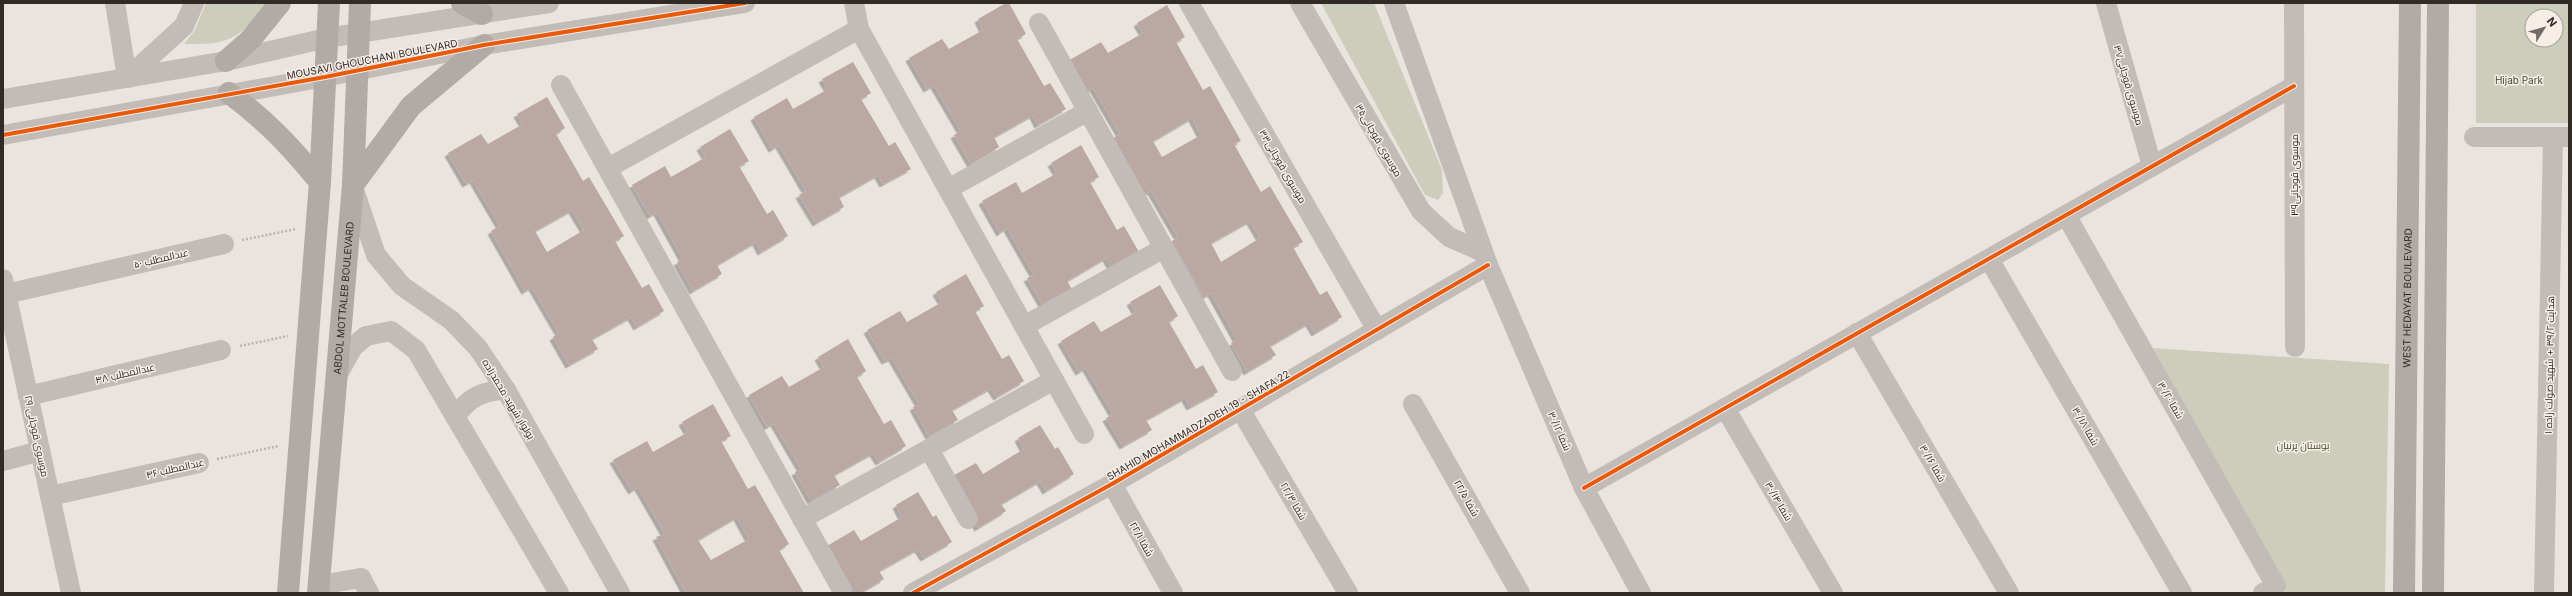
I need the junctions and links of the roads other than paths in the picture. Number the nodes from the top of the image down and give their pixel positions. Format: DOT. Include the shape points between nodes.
graph roads {
  1 [pos="115,3"];
  2 [pos="194,3"];
  3 [pos="280,3"];
  4 [pos="329,3"];
  5 [pos="360,3"];
  6 [pos="462,3"];
  7 [pos="549,3"];
  8 [pos="745,3"];
  9 [pos="854,3"];
  10 [pos="1189,3"];
  11 [pos="1300,3"];
  12 [pos="1394,3"];
  13 [pos="2106,3"];
  14 [pos="2294,3"];
  15 [pos="2410,3"];
  16 [pos="2438,3"];
  17 [pos="642,11"];
  18 [pos="482,14"];
  19 [pos="1039,23"];
  20 [pos="859,29"];
  21 [pos="359,33"];
  22 [pos="327,38"];
  23 [pos="484,45"];
  24 [pos="226,61"];
  25 [pos="358,69"];
  26 [pos="325,77"];
  27 [pos="127,78"];
  28 [pos="561,84"];
  29 [pos="2294,86"];
  30 [pos="229,94"];
  31 [pos="3,99"];
  32 [pos="1088,111"];
  33 [pos="3,135"];
  34 [pos="2474,137"];
  35 [pos="2561,137"];
  36 [pos="2152,166"];
  37 [pos="608,168"];
  38 [pos="320,182"];
  39 [pos="353,185"];
  40 [pos="948,189"];
  41 [pos="2066,215"];
  42 [pos="224,244"];
  43 [pos="1164,248"];
  44 [pos="1485,259"];
  45 [pos="1989,259"];
  46 [pos="5,286"];
  47 [pos="1024,326"];
  48 [pos="1377,330"];
  49 [pos="1857,333"];
  50 [pos="10,344"];
  51 [pos="2295,347"];
  52 [pos="221,350"];
  53 [pos="2435,366"];
  54 [pos="2406,367"];
  55 [pos="1232,371"];
  56 [pos="335,380"];
  57 [pos="1054,380"];
  58 [pos="506,390"];
  59 [pos="28,396"];
  60 [pos="1413,404"];
  61 [pos="1725,408"];
  62 [pos="1240,409"];
  63 [pos="455,417"];
  64 [pos="1084,434"];
  65 [pos="929,449"];
  66 [pos="40,451"];
  67 [pos="3,461"];
  68 [pos="199,462"];
  69 [pos="1112,484"];
  70 [pos="1584,488"];
  71 [pos="50,496"];
  72 [pos="802,519"];
  73 [pos="968,519"];
  74 [pos="365,588"];
  75 [pos="319,589"];
  76 [pos="2270,589"];
  77 [pos="842,590"];
  78 [pos="71,593"];
  79 [pos="288,593"];
  80 [pos="559,593"];
  81 [pos="620,593"];
  82 [pos="913,593"];
  83 [pos="1173,593"];
  84 [pos="1348,593"];
  85 [pos="1520,593"];
  86 [pos="1641,593"];
  87 [pos="1833,593"];
  88 [pos="2009,593"];
  89 [pos="2182,593"];
  90 [pos="2404,593"];
  91 [pos="2433,593"];
  92 [pos="2544,593"];
  1 -- 27 [label="street"];
  2 -- 27 [label="street" via="184,26"];
  3 -- 24 [label="main road" via="250,40"];
  4 -- 22 [label="main road"];
  5 -- 21 [label="main road, ABDOL MOTTALEB BOULEVARD"];
  6 -- 18 [label="main road"];
  7 -- 18 [label="street"];
  8 -- 17 [label="street, MOUSAVI GHOUCHANI BOULEVARD"];
  9 -- 20 [label="street"];
  10 -- 48 [label="street, موسوی قوچانی۳۳"];
  11 -- 44 [label="street, موسوی قوچانی۳۵" via="1421,211 1449,237"];
  12 -- 44 [label="street"];
  13 -- 36 [label="street, موسوی قوچانی۳۷"];
  14 -- 29 [label="street, موسوی قوچانی۳۹"];
  15 -- 54 [label="main road, WEST HEDAYAT BOULEVARD"];
  16 -- 53 [label="main road"];
  17 -- 23 [label="street, MOUSAVI GHOUCHANI BOULEVARD"];
  18 -- 21 [label="street"];
  19 -- 32 [label="street"];
  20 -- 37 [label="street"];
  20 -- 40 [label="street"];
  21 -- 22 [label="street"];
  21 -- 25 [label="main road, ABDOL MOTTALEB BOULEVARD"];
  22 -- 24 [label="street"];
  22 -- 26 [label="main road"];
  23 -- 25 [label="street, MOUSAVI GHOUCHANI BOULEVARD"];
  23 -- 39 [label="main road" via="411,106"];
  24 -- 27 [label="street"];
  25 -- 26 [label="street, MOUSAVI GHOUCHANI BOULEVARD"];
  25 -- 39 [label="main road, ABDOL MOTTALEB BOULEVARD"];
  26 -- 30 [label="street, MOUSAVI GHOUCHANI BOULEVARD"];
  26 -- 38 [label="main road"];
  27 -- 31 [label="street"];
  28 -- 37 [label="street"];
  29 -- 36 [label="street"];
  29 -- 51 [label="street, موسوی قوچانی۳۹"];
  30 -- 33 [label="street, MOUSAVI GHOUCHANI BOULEVARD"];
  30 -- 38 [label="main road" via="262,118"];
  32 -- 40 [label="street"];
  32 -- 43 [label="street"];
  34 -- 35 [label="street"];
  35 -- 92 [label="street, هدایت ۳۹/۲ + شهید صولت زاده ۱"];
  36 -- 41 [label="street"];
  37 -- 72 [label="street"];
  38 -- 79 [label="main road"];
  39 -- 56 [label="main road, ABDOL MOTTALEB BOULEVARD"];
  39 -- 58 [label="street, بولوار شهید محمدزاده" via="376,255 402,286 451,320 478,348"];
  40 -- 47 [label="street"];
  41 -- 45 [label="street"];
  41 -- 76 [label="street, شفا ۳۰/۲۰"];
  42 -- 46 [label="street, عبدالمطلب ۵۰"];
  43 -- 47 [label="street"];
  43 -- 55 [label="street"];
  44 -- 48 [label="street, SHAHID MOHAMMADZADEH 19 - SHAFA 22"];
  44 -- 70 [label="street, شفا ۳۰/۱۲"];
  45 -- 49 [label="street"];
  45 -- 89 [label="street, شفا ۳۰/۱۸"];
  46 -- 50 [label="street, موسوی قوچانی ۲۹"];
  47 -- 57 [label="street"];
  48 -- 62 [label="street, SHAHID MOHAMMADZADEH 19 - SHAFA 22"];
  49 -- 61 [label="street"];
  49 -- 88 [label="street, شفا ۳۰/۱۶"];
  50 -- 59 [label="street, موسوی قوچانی ۲۹"];
  52 -- 59 [label="street, عبدالمطلب ۴۸"];
  53 -- 54 [label="main road"];
  53 -- 91 [label="main road"];
  54 -- 90 [label="main road, WEST HEDAYAT BOULEVARD"];
  56 -- 63 [label="street" via="353,346 366,336 391,331 416,350"];
  56 -- 75 [label="main road, ABDOL MOTTALEB BOULEVARD"];
  57 -- 64 [label="street"];
  57 -- 65 [label="street"];
  58 -- 63 [label="street" via="488,391 471,399"];
  58 -- 81 [label="street, بولوار شهید محمدزاده"];
  59 -- 66 [label="street, موسوی قوچانی ۲۹"];
  60 -- 85 [label="street, شفا ۲۲/۵"];
  61 -- 70 [label="street"];
  61 -- 87 [label="street, شفا ۳۰/۱۴"];
  62 -- 69 [label="street, SHAHID MOHAMMADZADEH 19 - SHAFA 22"];
  62 -- 84 [label="street, شفا ۲۲/۳"];
  63 -- 80 [label="street"];
  65 -- 72 [label="street"];
  65 -- 73 [label="street"];
  66 -- 67 [label="street"];
  66 -- 71 [label="street, موسوی قوچانی ۲۹"];
  68 -- 71 [label="street, عبدالمطلب ۴۶"];
  69 -- 82 [label="street, SHAHID MOHAMMADZADEH 19 - SHAFA 22"];
  69 -- 83 [label="street, ۲۲/۱ شفا"];
  70 -- 86 [label="street, شفا ۳۰/۱۲"];
  71 -- 78 [label="street, موسوی قوچانی ۲۹"];
  72 -- 77 [label="street"];
  74 -- 75 [label="street"];
}
